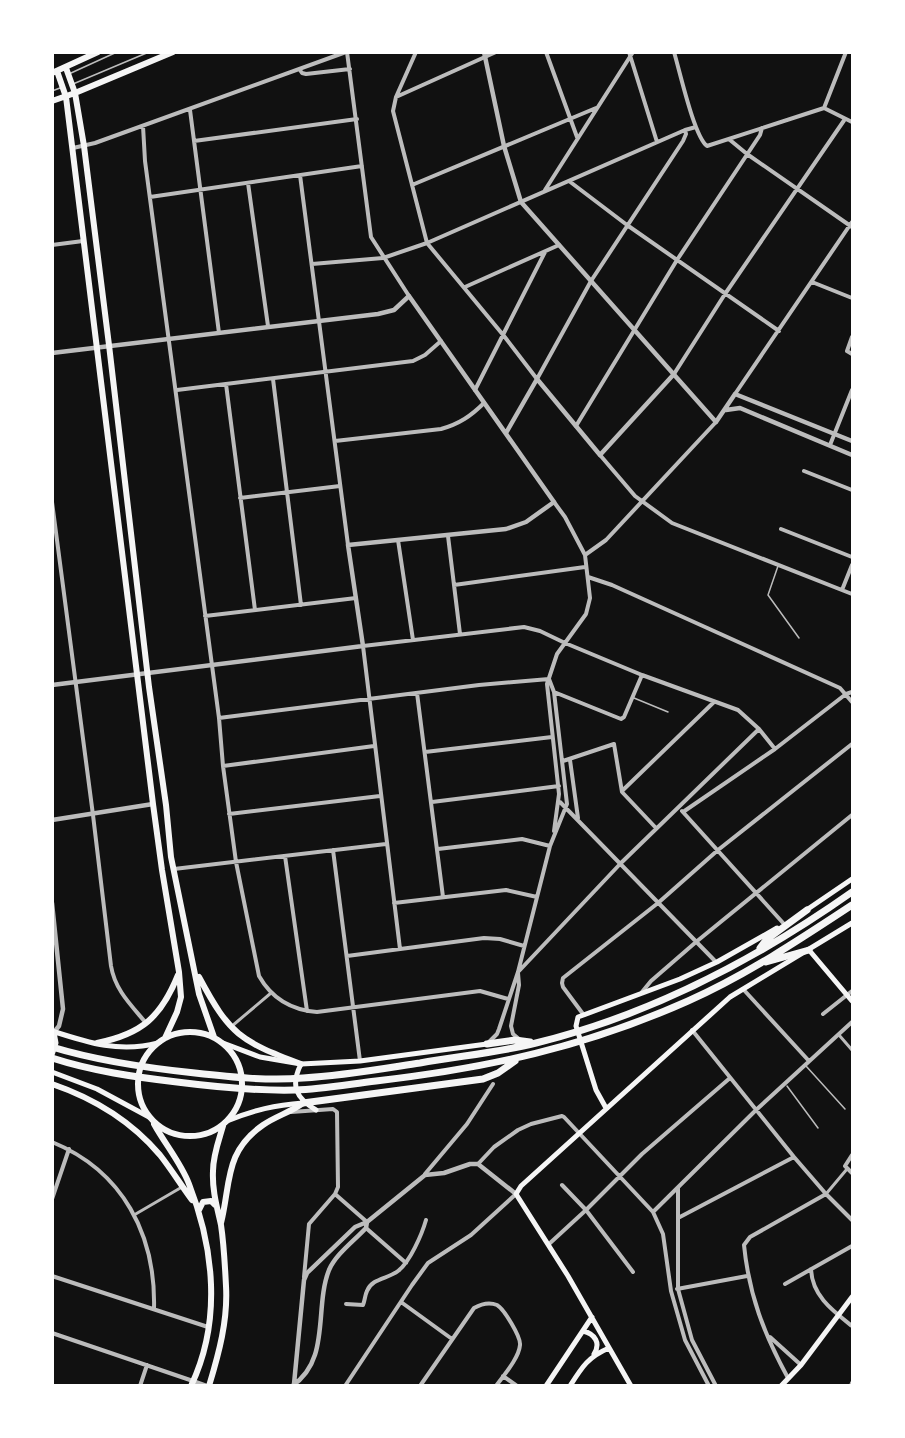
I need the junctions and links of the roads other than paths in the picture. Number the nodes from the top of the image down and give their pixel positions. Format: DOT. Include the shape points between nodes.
graph roads {
  1 [pos="98,52"];
  2 [pos="117,52"];
  3 [pos="149,52"];
  4 [pos="172,52"];
  5 [pos="347,52"];
  6 [pos="416,52"];
  7 [pos="496,52"];
  8 [pos="546,52"];
  9 [pos="674,52"];
  10 [pos="846,52"];
  11 [pos="631,54"];
  12 [pos="484,55"];
  13 [pos="350,69"];
  14 [pos="300,70"];
  15 [pos="67,71"];
  16 [pos="55,72"];
  17 [pos="60,78"];
  18 [pos="52,81"];
  19 [pos="72,84"];
  20 [pos="63,87"];
  21 [pos="52,91"];
  22 [pos="75,93"];
  23 [pos="66,97"];
  24 [pos="396,97"];
  25 [pos="52,100"];
  26 [pos="596,108"];
  27 [pos="824,108"];
  28 [pos="190,110"];
  29 [pos="357,119"];
  30 [pos="845,119"];
  31 [pos="571,120"];
  32 [pos="852,122"];
  33 [pos="143,126"];
  34 [pos="696,127"];
  35 [pos="762,128"];
  36 [pos="685,130"];
  37 [pos="578,138"];
  38 [pos="730,140"];
  39 [pos="194,141"];
  40 [pos="657,142"];
  41 [pos="84,146"];
  42 [pos="504,146"];
  43 [pos="73,148"];
  44 [pos="747,154"];
  45 [pos="362,166"];
  46 [pos="300,175"];
  47 [pos="569,181"];
  48 [pos="248,183"];
  49 [pos="412,185"];
  50 [pos="797,188"];
  51 [pos="200,190"];
  52 [pos="545,191"];
  53 [pos="150,197"];
  54 [pos="520,202"];
  55 [pos="627,225"];
  56 [pos="852,225"];
  57 [pos="84,241"];
  58 [pos="427,243"];
  59 [pos="52,244"];
  60 [pos="559,245"];
  61 [pos="545,252"];
  62 [pos="383,258"];
  63 [pos="677,260"];
  64 [pos="312,264"];
  65 [pos="591,281"];
  66 [pos="812,282"];
  67 [pos="465,287"];
  68 [pos="725,294"];
  69 [pos="409,296"];
  70 [pos="852,298"];
  71 [pos="320,321"];
  72 [pos="268,326"];
  73 [pos="634,330"];
  74 [pos="779,331"];
  75 [pos="219,333"];
  76 [pos="504,336"];
  77 [pos="852,337"];
  78 [pos="169,339"];
  79 [pos="441,341"];
  80 [pos="110,345"];
  81 [pos="97,347"];
  82 [pos="52,352"];
  83 [pos="852,354"];
  84 [pos="326,372"];
  85 [pos="674,374"];
  86 [pos="273,379"];
  87 [pos="537,379"];
  88 [pos="226,384"];
  89 [pos="177,390"];
  90 [pos="475,390"];
  91 [pos="852,390"];
  92 [pos="735,394"];
  93 [pos="851,397"];
  94 [pos="484,403"];
  95 [pos="726,410"];
  96 [pos="716,423"];
  97 [pos="576,426"];
  98 [pos="506,433"];
  99 [pos="835,433"];
  100 [pos="334,441"];
  101 [pos="852,441"];
  102 [pos="830,445"];
  103 [pos="600,455"];
  104 [pos="852,455"];
  105 [pos="804,471"];
  106 [pos="340,486"];
  107 [pos="852,490"];
  108 [pos="287,492"];
  109 [pos="240,498"];
  110 [pos="52,502"];
  111 [pos="554,502"];
  112 [pos="642,502"];
  113 [pos="781,529"];
  114 [pos="448,536"];
  115 [pos="398,540"];
  116 [pos="348,545"];
  117 [pos="585,555"];
  118 [pos="852,557"];
  119 [pos="778,565"];
  120 [pos="852,565"];
  121 [pos="585,567"];
  122 [pos="588,577"];
  123 [pos="454,585"];
  124 [pos="842,590"];
  125 [pos="852,594"];
  126 [pos="356,598"];
  127 [pos="301,605"];
  128 [pos="255,610"];
  129 [pos="205,616"];
  130 [pos="460,634"];
  131 [pos="799,638"];
  132 [pos="413,640"];
  133 [pos="565,643"];
  134 [pos="363,646"];
  135 [pos="211,664"];
  136 [pos="147,672"];
  137 [pos="136,674"];
  138 [pos="642,675"];
  139 [pos="549,679"];
  140 [pos="75,682"];
  141 [pos="52,685"];
  142 [pos="554,692"];
  143 [pos="852,692"];
  144 [pos="417,693"];
  145 [pos="846,694"];
  146 [pos="633,698"];
  147 [pos="369,699"];
  148 [pos="714,702"];
  149 [pos="852,702"];
  150 [pos="668,712"];
  151 [pos="219,718"];
  152 [pos="759,729"];
  153 [pos="552,737"];
  154 [pos="852,744"];
  155 [pos="374,746"];
  156 [pos="775,749"];
  157 [pos="425,752"];
  158 [pos="570,760"];
  159 [pos="563,761"];
  160 [pos="223,766"];
  161 [pos="559,786"];
  162 [pos="622,792"];
  163 [pos="380,796"];
  164 [pos="432,802"];
  165 [pos="560,802"];
  166 [pos="153,804"];
  167 [pos="678,807"];
  168 [pos="566,808"];
  169 [pos="683,812"];
  170 [pos="229,814"];
  171 [pos="93,815"];
  172 [pos="852,815"];
  173 [pos="52,820"];
  174 [pos="579,820"];
  175 [pos="656,828"];
  176 [pos="553,838"];
  177 [pos="386,844"];
  178 [pos="549,846"];
  179 [pos="437,849"];
  180 [pos="333,850"];
  181 [pos="718,850"];
  182 [pos="285,856"];
  183 [pos="236,862"];
  184 [pos="621,863"];
  185 [pos="174,869"];
  186 [pos="852,879"];
  187 [pos="756,892"];
  188 [pos="852,892"];
  189 [pos="443,897"];
  190 [pos="537,897"];
  191 [pos="52,903"];
  192 [pos="394,903"];
  193 [pos="658,903"];
  194 [pos="852,905"];
  195 [pos="807,910"];
  196 [pos="852,922"];
  197 [pos="784,924"];
  198 [pos="696,942"];
  199 [pos="524,946"];
  200 [pos="191,948"];
  201 [pos="400,949"];
  202 [pos="809,950"];
  203 [pos="176,952"];
  204 [pos="757,952"];
  205 [pos="347,956"];
  206 [pos="52,962"];
  207 [pos="59,962"];
  208 [pos="717,962"];
  209 [pos="758,964"];
  210 [pos="195,970"];
  211 [pos="179,972"];
  212 [pos="518,972"];
  213 [pos="743,988"];
  214 [pos="271,993"];
  215 [pos="641,993"];
  216 [pos="847,995"];
  217 [pos="508,999"];
  218 [pos="852,1001"];
  219 [pos="354,1008"];
  220 [pos="307,1011"];
  221 [pos="583,1014"];
  222 [pos="823,1014"];
  223 [pos="852,1022"];
  224 [pos="146,1023"];
  225 [pos="230,1027"];
  226 [pos="692,1030"];
  227 [pos="53,1031"];
  228 [pos="839,1035"];
  229 [pos="165,1038"];
  230 [pos="214,1038"];
  231 [pos="524,1041"];
  232 [pos="97,1043"];
  233 [pos="158,1043"];
  234 [pos="223,1043"];
  235 [pos="535,1043"];
  236 [pos="487,1044"];
  237 [pos="52,1047"];
  238 [pos="852,1050"];
  239 [pos="52,1056"];
  240 [pos="518,1059"];
  241 [pos="360,1061"];
  242 [pos="808,1063"];
  243 [pos="302,1064"];
  244 [pos="52,1072"];
  245 [pos="730,1078"];
  246 [pos="52,1084"];
  247 [pos="493,1084"];
  248 [pos="785,1084"];
  249 [pos="303,1103"];
  250 [pos="606,1108"];
  251 [pos="846,1109"];
  252 [pos="316,1110"];
  253 [pos="756,1110"];
  254 [pos="291,1112"];
  255 [pos="151,1119"];
  256 [pos="225,1123"];
  257 [pos="818,1128"];
  258 [pos="578,1133"];
  259 [pos="52,1142"];
  260 [pos="69,1149"];
  261 [pos="852,1155"];
  262 [pos="794,1157"];
  263 [pos="478,1164"];
  264 [pos="847,1169"];
  265 [pos="852,1173"];
  266 [pos="425,1175"];
  267 [pos="619,1176"];
  268 [pos="562,1185"];
  269 [pos="182,1187"];
  270 [pos="678,1188"];
  271 [pos="335,1194"];
  272 [pos="516,1194"];
  273 [pos="826,1194"];
  274 [pos="52,1199"];
  275 [pos="215,1205"];
  276 [pos="197,1208"];
  277 [pos="586,1210"];
  278 [pos="653,1212"];
  279 [pos="134,1215"];
  280 [pos="678,1218"];
  281 [pos="426,1220"];
  282 [pos="852,1220"];
  283 [pos="367,1222"];
  284 [pos="220,1224"];
  285 [pos="366,1228"];
  286 [pos="549,1244"];
  287 [pos="852,1246"];
  288 [pos="406,1263"];
  289 [pos="811,1268"];
  290 [pos="633,1272"];
  291 [pos="52,1276"];
  292 [pos="747,1276"];
  293 [pos="304,1280"];
  294 [pos="785,1284"];
  295 [pos="678,1289"];
  296 [pos="671,1291"];
  297 [pos="852,1297"];
  298 [pos="401,1302"];
  299 [pos="346,1304"];
  300 [pos="154,1309"];
  301 [pos="839,1316"];
  302 [pos="592,1317"];
  303 [pos="852,1326"];
  304 [pos="209,1328"];
  305 [pos="583,1331"];
  306 [pos="52,1333"];
  307 [pos="767,1335"];
  308 [pos="452,1339"];
  309 [pos="609,1348"];
  310 [pos="594,1354"];
  311 [pos="147,1365"];
  312 [pos="801,1365"];
  313 [pos="503,1376"];
  314 [pos="789,1378"];
  315 [pos="192,1383"];
  316 [pos="293,1385"];
  317 [pos="140,1386"];
  318 [pos="208,1386"];
  319 [pos="345,1386"];
  320 [pos="420,1386"];
  321 [pos="496,1386"];
  322 [pos="517,1386"];
  323 [pos="546,1386"];
  324 [pos="570,1386"];
  325 [pos="631,1386"];
  326 [pos="709,1386"];
  327 [pos="716,1386"];
  328 [pos="781,1386"];
  1 -- 15 [label="main road"];
  2 -- 15 [label="lane"];
  3 -- 19 [label="lane"];
  4 -- 22 [label="main road"];
  5 -- 13 [label="street"];
  5 -- 14 [label="street"];
  6 -- 24 [label="street"];
  7 -- 12 [label="street"];
  8 -- 31 [label="street"];
  9 -- 34 [label="street"];
  10 -- 27 [label="street"];
  11 -- 26 [label="street"];
  11 -- 40 [label="street"];
  12 -- 24 [label="street"];
  12 -- 42 [label="street"];
  13 -- 14 [label="street" via="306,74"];
  13 -- 29 [label="street"];
  14 -- 28 [label="street"];
  15 -- 16 [label="main road"];
  15 -- 19 [label="main road"];
  16 -- 17 [label="main road"];
  17 -- 18 [label="lane"];
  17 -- 20 [label="main road"];
  19 -- 20 [label="lane"];
  19 -- 22 [label="main road"];
  20 -- 21 [label="lane"];
  20 -- 23 [label="main road"];
  22 -- 23 [label="main road"];
  22 -- 41 [label="main road"];
  23 -- 25 [label="main road"];
  23 -- 43 [label="main road"];
  24 -- 49 [label="street" via="394,116"];
  26 -- 31 [label="street"];
  26 -- 37 [label="street"];
  27 -- 30 [label="street"];
  27 -- 35 [label="street"];
  28 -- 33 [label="street"];
  28 -- 39 [label="street"];
  29 -- 39 [label="street"];
  29 -- 45 [label="street"];
  30 -- 32 [label="street"];
  30 -- 50 [label="street"];
  31 -- 37 [label="street"];
  31 -- 42 [label="street"];
  33 -- 41 [label="street"];
  33 -- 53 [label="street"];
  34 -- 36 [label="street"];
  34 -- 38 [label="street" via="707,146"];
  35 -- 38 [label="street"];
  35 -- 44 [label="street"];
  36 -- 40 [label="street"];
  36 -- 55 [label="street" via="683,141"];
  37 -- 52 [label="street"];
  38 -- 44 [label="street"];
  39 -- 51 [label="street"];
  40 -- 47 [label="street"];
  41 -- 43 [label="street"];
  41 -- 80 [label="main road"];
  42 -- 49 [label="street"];
  42 -- 54 [label="street"];
  43 -- 57 [label="main road"];
  44 -- 50 [label="street"];
  44 -- 63 [label="street"];
  45 -- 46 [label="street"];
  45 -- 62 [label="street" via="371,237"];
  46 -- 48 [label="street"];
  46 -- 64 [label="street"];
  47 -- 52 [label="street"];
  47 -- 55 [label="street"];
  48 -- 51 [label="street"];
  48 -- 72 [label="street"];
  49 -- 58 [label="street"];
  50 -- 56 [label="street"];
  50 -- 68 [label="street"];
  51 -- 53 [label="street"];
  51 -- 75 [label="street"];
  52 -- 54 [label="street"];
  53 -- 78 [label="street"];
  54 -- 58 [label="street"];
  54 -- 60 [label="street"];
  55 -- 63 [label="street"];
  55 -- 65 [label="street"];
  56 -- 66 [label="street"];
  57 -- 59 [label="street"];
  57 -- 81 [label="main road"];
  58 -- 62 [label="street"];
  58 -- 67 [label="street"];
  60 -- 61 [label="street"];
  60 -- 65 [label="street"];
  61 -- 67 [label="street"];
  61 -- 76 [label="street"];
  62 -- 64 [label="street"];
  62 -- 69 [label="street"];
  63 -- 68 [label="street"];
  63 -- 73 [label="street"];
  64 -- 71 [label="street"];
  65 -- 73 [label="street"];
  65 -- 87 [label="street"];
  66 -- 70 [label="street"];
  66 -- 74 [label="street"];
  67 -- 76 [label="street"];
  68 -- 74 [label="street"];
  68 -- 85 [label="street"];
  69 -- 71 [label="street" via="387,312"];
  69 -- 79 [label="street"];
  71 -- 72 [label="street"];
  71 -- 84 [label="street"];
  72 -- 75 [label="street"];
  73 -- 85 [label="street"];
  73 -- 97 [label="street"];
  74 -- 92 [label="street"];
  75 -- 78 [label="street"];
  76 -- 87 [label="street"];
  76 -- 90 [label="street"];
  77 -- 83 [label="street" via="847,351"];
  78 -- 80 [label="street"];
  78 -- 89 [label="street"];
  79 -- 84 [label="street" via="413,361"];
  79 -- 90 [label="street"];
  80 -- 81 [label="street"];
  80 -- 136 [label="main road"];
  81 -- 82 [label="street"];
  81 -- 137 [label="main road"];
  84 -- 86 [label="street"];
  84 -- 100 [label="street"];
  85 -- 96 [label="street"];
  85 -- 103 [label="street"];
  86 -- 88 [label="street"];
  86 -- 108 [label="street"];
  87 -- 97 [label="street"];
  87 -- 98 [label="street"];
  88 -- 89 [label="street"];
  88 -- 109 [label="street"];
  89 -- 129 [label="street"];
  90 -- 94 [label="street"];
  91 -- 93 [label="street"];
  92 -- 95 [label="street"];
  92 -- 99 [label="street"];
  93 -- 99 [label="street"];
  94 -- 98 [label="street"];
  94 -- 100 [label="street" via="458,424 441,429"];
  95 -- 96 [label="street"];
  95 -- 102 [label="street" via="740,408"];
  96 -- 112 [label="street"];
  97 -- 103 [label="street"];
  98 -- 111 [label="street"];
  99 -- 101 [label="street"];
  99 -- 102 [label="street"];
  100 -- 106 [label="street"];
  102 -- 104 [label="street"];
  103 -- 112 [label="street"];
  105 -- 107 [label="street"];
  106 -- 108 [label="street"];
  106 -- 116 [label="street"];
  108 -- 109 [label="street"];
  108 -- 127 [label="street"];
  109 -- 128 [label="street"];
  110 -- 140 [label="street"];
  111 -- 114 [label="street" via="513,527"];
  111 -- 117 [label="street"];
  112 -- 117 [label="street" via="606,540"];
  112 -- 119 [label="street" via="672,522"];
  113 -- 118 [label="street"];
  114 -- 115 [label="street"];
  114 -- 123 [label="street"];
  115 -- 116 [label="street"];
  115 -- 132 [label="street"];
  116 -- 126 [label="street"];
  117 -- 121 [label="street"];
  119 -- 124 [label="street"];
  119 -- 131 [label="lane" via="768,595"];
  120 -- 124 [label="street"];
  121 -- 122 [label="street"];
  121 -- 123 [label="street"];
  122 -- 133 [label="street" via="590,598 586,614"];
  122 -- 145 [label="street" via="651,602"];
  123 -- 130 [label="street"];
  124 -- 125 [label="street"];
  126 -- 127 [label="street"];
  126 -- 134 [label="street"];
  127 -- 128 [label="street"];
  128 -- 129 [label="street"];
  129 -- 135 [label="street"];
  130 -- 132 [label="street"];
  130 -- 133 [label="street" via="524,627"];
  132 -- 134 [label="street"];
  133 -- 138 [label="street"];
  133 -- 139 [label="street"];
  134 -- 135 [label="street"];
  134 -- 147 [label="street"];
  135 -- 136 [label="street"];
  135 -- 151 [label="street"];
  136 -- 137 [label="street"];
  136 -- 185 [label="main road"];
  137 -- 140 [label="street"];
  137 -- 166 [label="main road"];
  138 -- 146 [label="street"];
  138 -- 148 [label="street"];
  139 -- 142 [label="street"];
  139 -- 144 [label="street"];
  139 -- 153 [label="street"];
  140 -- 141 [label="street"];
  140 -- 171 [label="street"];
  142 -- 146 [label="street" via="621,719"];
  142 -- 159 [label="street"];
  143 -- 145 [label="street"];
  144 -- 147 [label="street"];
  144 -- 157 [label="street"];
  145 -- 149 [label="street"];
  145 -- 156 [label="street"];
  146 -- 150 [label="lane"];
  147 -- 151 [label="street"];
  147 -- 155 [label="street"];
  148 -- 152 [label="street" via="741,712"];
  148 -- 162 [label="street"];
  151 -- 160 [label="street"];
  152 -- 156 [label="street"];
  152 -- 167 [label="street"];
  153 -- 157 [label="street"];
  153 -- 161 [label="street"];
  154 -- 181 [label="street"];
  155 -- 160 [label="street"];
  155 -- 163 [label="street"];
  156 -- 169 [label="street"];
  157 -- 164 [label="street"];
  158 -- 159 [label="street"];
  158 -- 162 [label="street" via="614,744"];
  158 -- 174 [label="street"];
  159 -- 168 [label="street"];
  160 -- 170 [label="street"];
  161 -- 164 [label="street"];
  161 -- 165 [label="street"];
  162 -- 175 [label="street"];
  163 -- 170 [label="street"];
  163 -- 177 [label="street"];
  164 -- 179 [label="street"];
  165 -- 168 [label="street"];
  165 -- 176 [label="street"];
  166 -- 171 [label="street"];
  166 -- 203 [label="main road"];
  167 -- 169 [label="street"];
  167 -- 175 [label="street"];
  168 -- 174 [label="street"];
  168 -- 176 [label="street"];
  169 -- 181 [label="street"];
  170 -- 183 [label="street"];
  171 -- 173 [label="street"];
  171 -- 224 [label="street" via="113,977"];
  172 -- 187 [label="street"];
  174 -- 184 [label="street"];
  175 -- 184 [label="street"];
  176 -- 178 [label="street"];
  177 -- 180 [label="street"];
  177 -- 192 [label="street"];
  178 -- 179 [label="street" via="522,839"];
  178 -- 190 [label="street"];
  179 -- 189 [label="street"];
  180 -- 182 [label="street"];
  180 -- 205 [label="street"];
  181 -- 187 [label="street"];
  181 -- 193 [label="street"];
  182 -- 183 [label="street"];
  182 -- 220 [label="street"];
  183 -- 185 [label="street"];
  183 -- 214 [label="street" via="256,966"];
  184 -- 193 [label="street"];
  184 -- 212 [label="street"];
  185 -- 200 [label="main road"];
  186 -- 195 [label="main road"];
  187 -- 197 [label="street"];
  187 -- 198 [label="street"];
  188 -- 204 [label="highway"];
  189 -- 190 [label="street" via="506,890"];
  189 -- 192 [label="street"];
  190 -- 199 [label="street"];
  191 -- 207 [label="street"];
  192 -- 201 [label="street"];
  193 -- 198 [label="street"];
  193 -- 221 [label="street" via="563,978 563,987"];
  194 -- 209 [label="highway"];
  195 -- 197 [label="main road"];
  195 -- 204 [label="highway" via="766,940"];
  196 -- 202 [label="main road"];
  197 -- 208 [label="main road"];
  198 -- 208 [label="street"];
  198 -- 215 [label="street"];
  199 -- 201 [label="street" via="484,938"];
  199 -- 212 [label="street"];
  200 -- 203 [label="main road" via="182,957"];
  200 -- 210 [label="main road"];
  201 -- 205 [label="street"];
  202 -- 209 [label="highway"];
  202 -- 213 [label="main road"];
  202 -- 216 [label="main road"];
  203 -- 211 [label="main road"];
  204 -- 235 [label="highway" via="675,995"];
  205 -- 219 [label="street"];
  206 -- 207 [label="street"];
  207 -- 227 [label="street" via="63,1009 59,1026"];
  208 -- 215 [label="main road"];
  209 -- 240 [label="highway" via="688,1000 613,1031"];
  210 -- 225 [label="main road"];
  210 -- 230 [label="main road"];
  211 -- 224 [label="main road" via="165,1003"];
  211 -- 229 [label="main road" via="181,996"];
  212 -- 217 [label="street"];
  212 -- 231 [label="street" via="511,1030"];
  213 -- 226 [label="main road"];
  213 -- 242 [label="street"];
  214 -- 220 [label="street" via="287,1005"];
  214 -- 225 [label="street"];
  215 -- 221 [label="main road"];
  216 -- 218 [label="main road"];
  216 -- 222 [label="street"];
  217 -- 219 [label="street" via="480,992"];
  217 -- 236 [label="street" via="497,1034"];
  219 -- 220 [label="street"];
  219 -- 241 [label="street"];
  221 -- 250 [label="main road" via="576,1025 596,1090"];
  223 -- 228 [label="street"];
  224 -- 232 [label="main road" via="118,1039"];
  225 -- 243 [label="main road" via="257,1047"];
  226 -- 245 [label="street"];
  226 -- 250 [label="main road"];
  227 -- 232 [label="main road"];
  227 -- 239 [label="main road" via="56,1043"];
  228 -- 238 [label="street"];
  228 -- 242 [label="street"];
  229 -- 230 [label="main road" via="198,1032"];
  229 -- 233 [label="main road"];
  230 -- 234 [label="main road"];
  231 -- 235 [label="highway"];
  231 -- 236 [label="highway"];
  232 -- 233 [label="main road" via="126,1049"];
  233 -- 255 [label="main road" via="140,1070 138,1087 141,1103"];
  234 -- 243 [label="main road" via="260,1057"];
  234 -- 256 [label="main road" via="235,1056 242,1090 237,1107"];
  235 -- 237 [label="highway" via="399,1066 303,1078 254,1079 154,1069"];
  236 -- 241 [label="main road"];
  239 -- 240 [label="highway" via="152,1079 297,1090"];
  240 -- 249 [label="highway" via="483,1079"];
  241 -- 243 [label="main road"];
  242 -- 248 [label="street"];
  242 -- 251 [label="lane"];
  243 -- 249 [label="main road" via="296,1088"];
  244 -- 255 [label="main road" via="96,1089"];
  245 -- 253 [label="street"];
  245 -- 267 [label="street"];
  246 -- 269 [label="main road" via="119,1118 154,1149"];
  247 -- 266 [label="street" via="467,1124"];
  248 -- 253 [label="street"];
  248 -- 257 [label="lane"];
  249 -- 252 [label="main road"];
  249 -- 254 [label="main road"];
  249 -- 256 [label="main road" via="257,1109"];
  250 -- 258 [label="main road"];
  252 -- 254 [label="street"];
  252 -- 271 [label="street" via="337,1112"];
  253 -- 262 [label="street"];
  253 -- 270 [label="street"];
  254 -- 284 [label="main road" via="266,1123 239,1149 230,1168"];
  255 -- 256 [label="main road" via="175,1135 191,1137 207,1134"];
  255 -- 276 [label="main road" via="184,1173"];
  256 -- 275 [label="main road" via="213,1163"];
  258 -- 263 [label="street" via="562,1116 531,1124 494,1147"];
  258 -- 267 [label="street"];
  258 -- 272 [label="main road"];
  259 -- 260 [label="street"];
  260 -- 274 [label="street"];
  260 -- 279 [label="street" via="110,1180"];
  261 -- 264 [label="street"];
  262 -- 273 [label="street"];
  262 -- 280 [label="street"];
  263 -- 266 [label="street"];
  263 -- 272 [label="street"];
  264 -- 265 [label="street"];
  264 -- 273 [label="street"];
  266 -- 283 [label="street"];
  267 -- 277 [label="street"];
  267 -- 278 [label="street"];
  268 -- 277 [label="street"];
  269 -- 276 [label="main road"];
  269 -- 279 [label="street"];
  270 -- 278 [label="street"];
  270 -- 280 [label="street"];
  271 -- 283 [label="street"];
  271 -- 293 [label="street" via="309,1224"];
  272 -- 286 [label="main road"];
  272 -- 298 [label="street" via="471,1234 428,1263"];
  273 -- 282 [label="street"];
  273 -- 292 [label="street" via="746,1241"];
  275 -- 276 [label="main road" via="202,1202"];
  275 -- 284 [label="main road"];
  276 -- 304 [label="main road" via="212,1278"];
  277 -- 286 [label="street"];
  277 -- 290 [label="street"];
  278 -- 296 [label="street" via="663,1234"];
  279 -- 300 [label="street" via="152,1267"];
  280 -- 295 [label="street"];
  281 -- 288 [label="street"];
  283 -- 285 [label="street"];
  283 -- 293 [label="street" via="355,1227 314,1264"];
  284 -- 318 [label="main road" via="226,1315"];
  285 -- 288 [label="street"];
  285 -- 316 [label="street" via="329,1270 314,1360 304,1377"];
  286 -- 302 [label="main road"];
  287 -- 289 [label="street"];
  288 -- 299 [label="street" via="392,1276 372,1284 363,1305"];
  289 -- 294 [label="street"];
  289 -- 301 [label="street" via="819,1296"];
  291 -- 300 [label="street"];
  292 -- 295 [label="street"];
  292 -- 307 [label="street"];
  293 -- 316 [label="street"];
  295 -- 296 [label="street"];
  295 -- 327 [label="street" via="692,1340"];
  296 -- 326 [label="street" via="685,1340"];
  297 -- 301 [label="main road"];
  298 -- 308 [label="street"];
  298 -- 319 [label="street"];
  300 -- 304 [label="street"];
  301 -- 303 [label="street"];
  301 -- 312 [label="main road"];
  302 -- 305 [label="main road"];
  302 -- 309 [label="main road"];
  304 -- 315 [label="main road"];
  305 -- 310 [label="main road" via="596,1339"];
  305 -- 323 [label="main road"];
  306 -- 311 [label="street"];
  307 -- 312 [label="street"];
  307 -- 314 [label="street"];
  308 -- 313 [label="street" via="474,1308 481,1304 497,1305 520,1344"];
  308 -- 320 [label="street"];
  309 -- 310 [label="main road"];
  309 -- 325 [label="main road"];
  310 -- 324 [label="main road"];
  311 -- 315 [label="street"];
  311 -- 317 [label="street"];
  312 -- 314 [label="main road"];
  313 -- 321 [label="street"];
  313 -- 322 [label="street"];
  314 -- 328 [label="main road"];
  315 -- 318 [label="street"];
}
